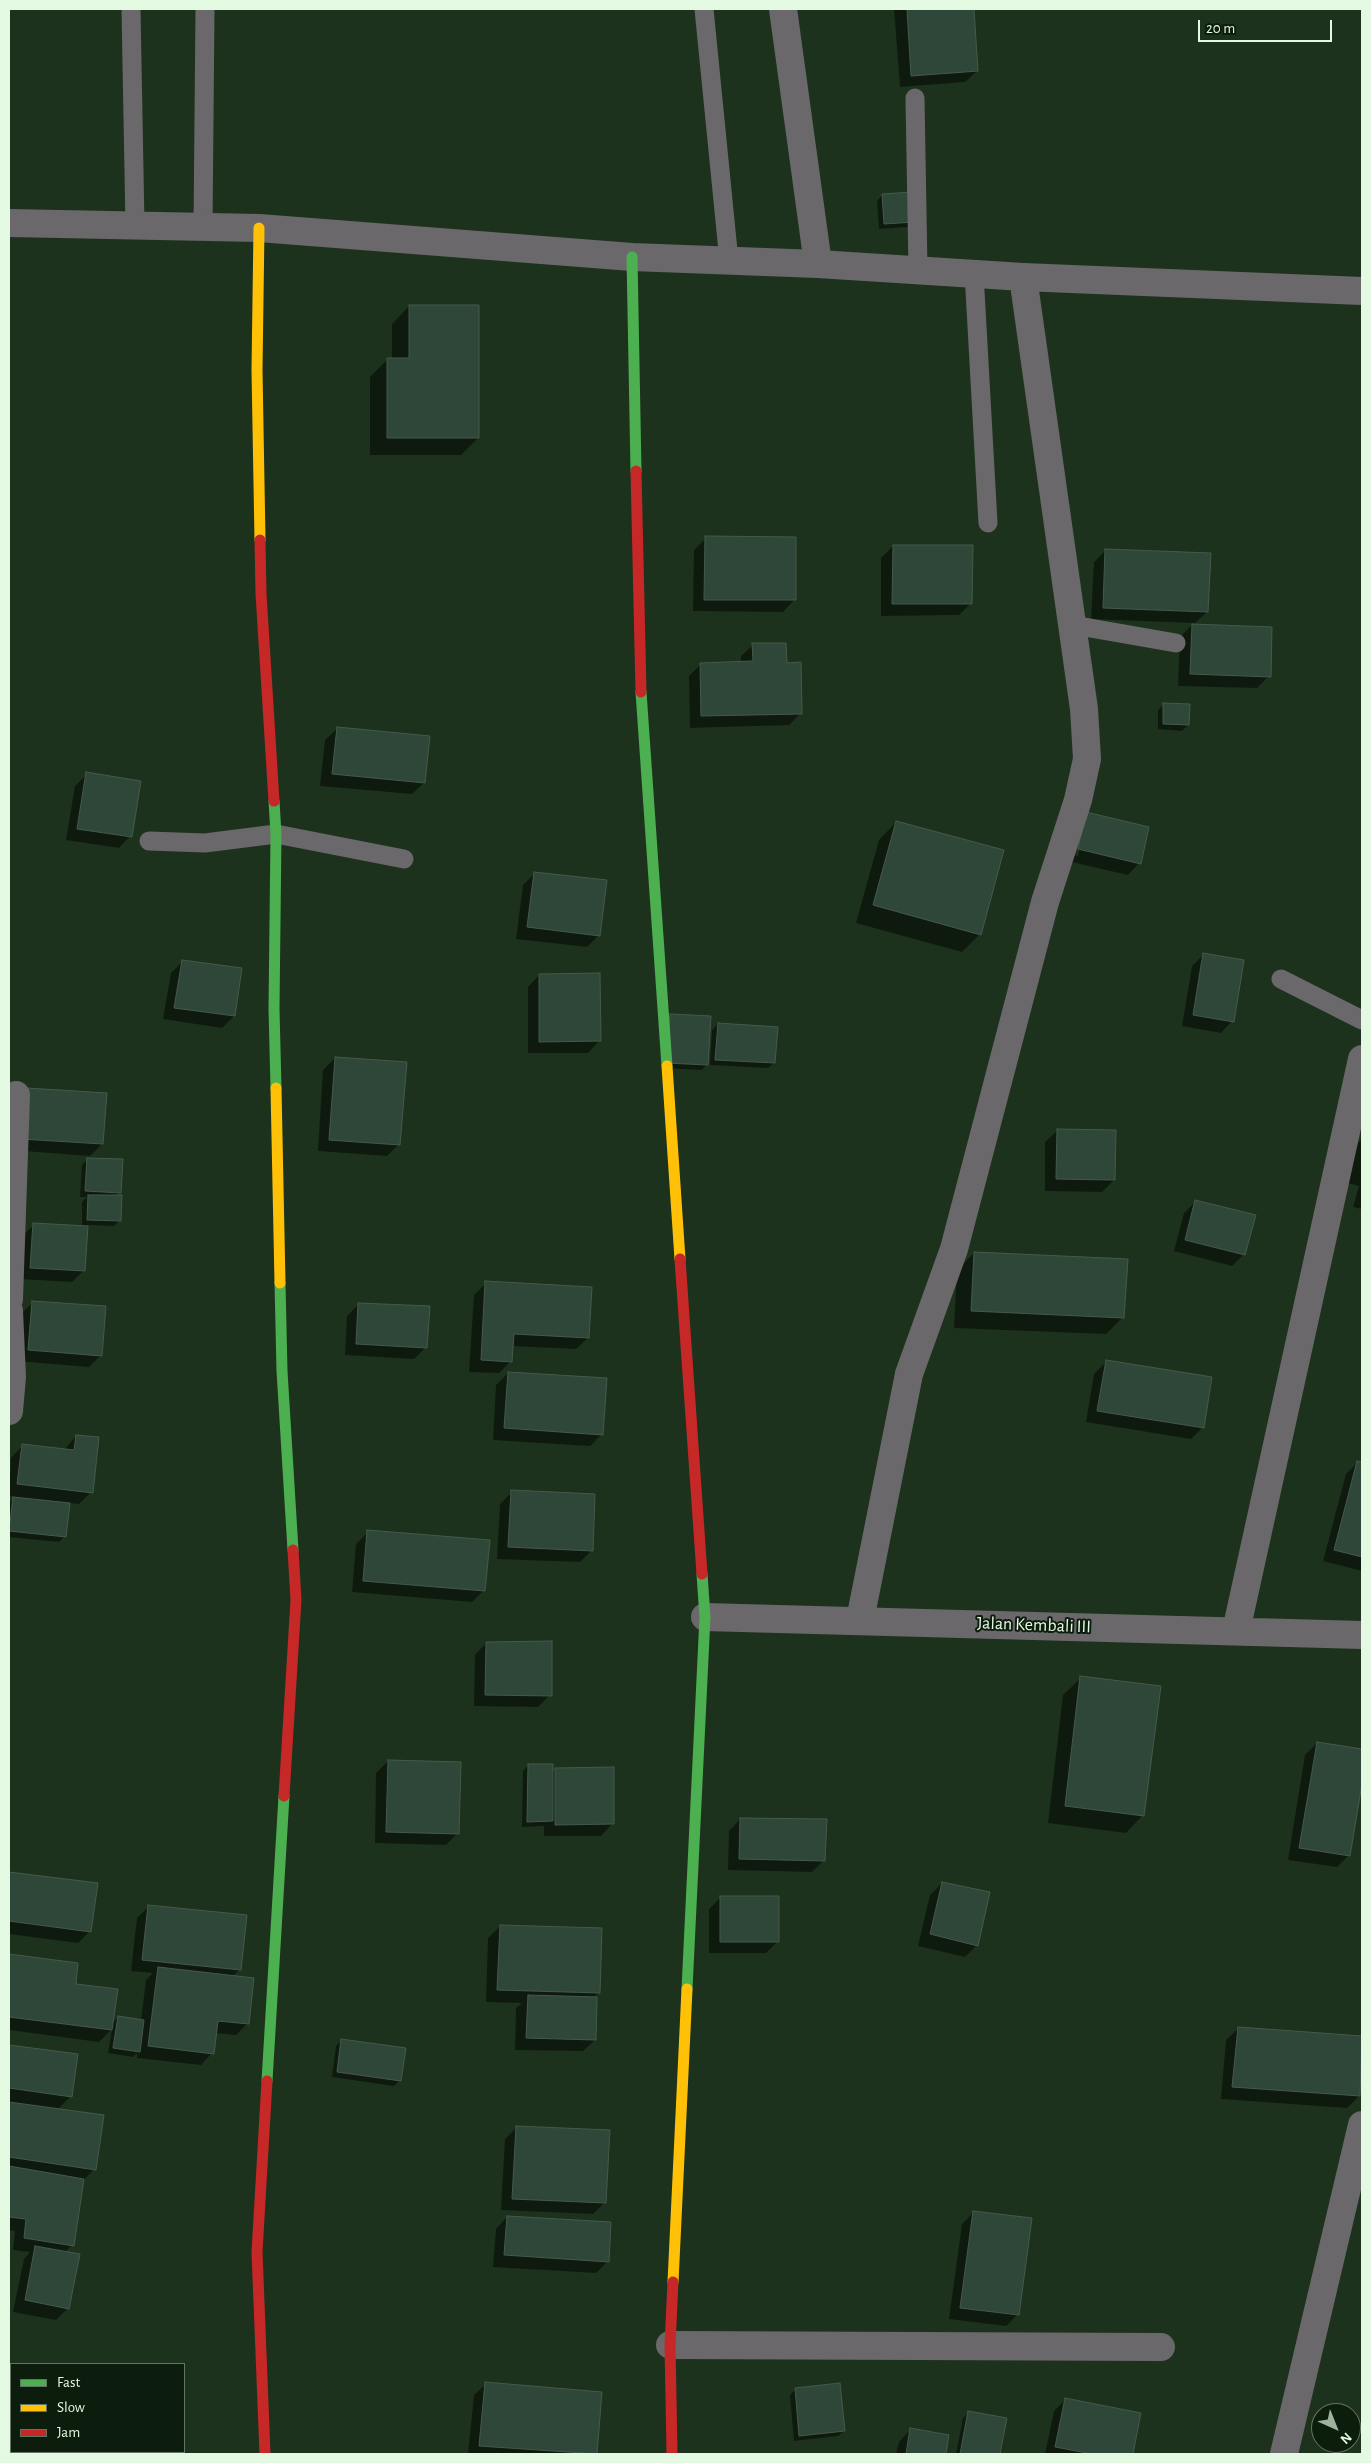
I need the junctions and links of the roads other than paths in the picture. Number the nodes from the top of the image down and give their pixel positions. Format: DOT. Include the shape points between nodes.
graph roads {
  1 [pos="132,9"];
  2 [pos="205,9"];
  3 [pos="704,9"];
  4 [pos="783,9"];
  5 [pos="915,98"];
  6 [pos="9,223"];
  7 [pos="134,226"];
  8 [pos="203,227"];
  9 [pos="259,228"];
  10 [pos="632,257"];
  11 [pos="729,261"];
  12 [pos="818,264"];
  13 [pos="918,270"];
  14 [pos="974,273"];
  15 [pos="1023,277"];
  16 [pos="1362,291"];
  17 [pos="988,523"];
  18 [pos="1073,626"];
  19 [pos="1176,643"];
  20 [pos="276,834"];
  21 [pos="149,841"];
  22 [pos="404,858"];
  23 [pos="1281,979"];
  24 [pos="1362,1020"];
  25 [pos="1362,1060"];
  26 [pos="16,1095"];
  27 [pos="9,1299"];
  28 [pos="9,1311"];
  29 [pos="9,1411"];
  30 [pos="705,1617"];
  31 [pos="860,1620"];
  32 [pos="1236,1631"];
  33 [pos="1362,1635"];
  34 [pos="1362,2125"];
  35 [pos="670,2346"];
  36 [pos="1161,2347"];
  37 [pos="265,2454"];
  38 [pos="672,2454"];
  39 [pos="1284,2454"];
  1 -- 7 [label="lane"];
  2 -- 8 [label="lane"];
  3 -- 11 [label="lane"];
  4 -- 12 [label="street"];
  5 -- 13 [label="lane"];
  6 -- 7 [label="street"];
  7 -- 8 [label="street"];
  8 -- 9 [label="street"];
  9 -- 10 [label="street"];
  9 -- 20 [label="street" via="257,370 261,594"];
  10 -- 11 [label="street"];
  10 -- 30 [label="street" via="640,679"];
  11 -- 12 [label="street"];
  12 -- 13 [label="street"];
  13 -- 14 [label="street"];
  14 -- 15 [label="street"];
  14 -- 17 [label="lane"];
  15 -- 16 [label="street"];
  15 -- 18 [label="street"];
  18 -- 19 [label="lane"];
  18 -- 31 [label="street" via="1085,718 1087,759 1082,783 1045,902 954,1249 909,1374"];
  20 -- 21 [label="lane" via="205,843"];
  20 -- 22 [label="lane"];
  20 -- 37 [label="street" via="274,1009 282,1371 296,1600 258,2252"];
  23 -- 24 [label="lane"];
  25 -- 32 [label="street"];
  26 -- 27 [label="street"];
  28 -- 29 [label="street" via="12,1377"];
  30 -- 31 [label="street, Jalan Kembali III"];
  30 -- 35 [label="street"];
  31 -- 32 [label="street, Jalan Kembali III"];
  32 -- 33 [label="street, Jalan Kembali III"];
  34 -- 39 [label="street"];
  35 -- 36 [label="street"];
  35 -- 38 [label="street"];
}
